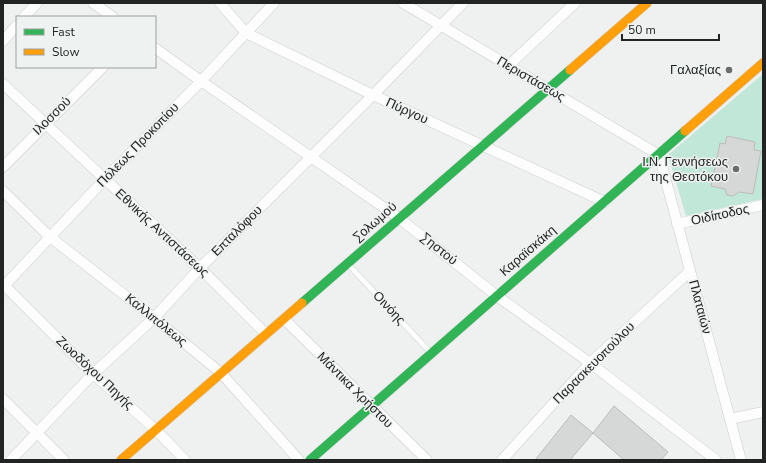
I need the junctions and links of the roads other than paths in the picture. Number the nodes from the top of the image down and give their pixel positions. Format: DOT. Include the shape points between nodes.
graph roads {
  1 [pos="37,3"];
  2 [pos="93,3"];
  3 [pos="220,3"];
  4 [pos="274,3"];
  5 [pos="403,3"];
  6 [pos="463,3"];
  7 [pos="575,3"];
  8 [pos="647,3"];
  9 [pos="109,11"];
  10 [pos="25,16"];
  11 [pos="441,25"];
  12 [pos="16,26"];
  13 [pos="246,33"];
  14 [pos="3,41"];
  15 [pos="156,49"];
  16 [pos="763,63"];
  17 [pos="508,66"];
  18 [pos="102,68"];
  19 [pos="201,81"];
  20 [pos="3,84"];
  21 [pos="548,89"];
  22 [pos="373,95"];
  23 [pos="46,123"];
  24 [pos="483,146"];
  25 [pos="658,155"];
  26 [pos="311,157"];
  27 [pos="3,167"];
  28 [pos="104,180"];
  29 [pos="3,190"];
  30 [pos="605,202"];
  31 [pos="763,205"];
  32 [pos="399,218"];
  33 [pos="677,224"];
  34 [pos="50,236"];
  35 [pos="348,263"];
  36 [pos="200,268"];
  37 [pos="690,271"];
  38 [pos="4,287"];
  39 [pos="497,296"];
  40 [pos="154,318"];
  41 [pos="284,319"];
  42 [pos="266,334"];
  43 [pos="431,353"];
  44 [pos="590,363"];
  45 [pos="221,373"];
  46 [pos="94,374"];
  47 [pos="3,399"];
  48 [pos="371,406"];
  49 [pos="763,412"];
  50 [pos="730,419"];
  51 [pos="156,430"];
  52 [pos="37,433"];
  53 [pos="11,460"];
  54 [pos="64,460"];
  55 [pos="121,460"];
  56 [pos="185,460"];
  57 [pos="299,460"];
  58 [pos="310,460"];
  59 [pos="427,460"];
  60 [pos="502,460"];
  61 [pos="716,460"];
  62 [pos="741,460"];
  1 -- 10 [label="street"];
  2 -- 9 [label="street"];
  3 -- 13 [label="street, Πύργου"];
  4 -- 13 [label="street, Πόλεως Προκοπίου"];
  5 -- 11 [label="street, Περιστάσεως"];
  6 -- 11 [label="street, Επταλόφου"];
  7 -- 17 [label="street"];
  8 -- 21 [label="street, Σολωμού"];
  11 -- 17 [label="street, Περιστάσεως"];
  11 -- 22 [label="street, Επταλόφου"];
  12 -- 14 [label="street"];
  13 -- 19 [label="street, Πόλεως Προκοπίου"];
  13 -- 22 [label="street, Πύργου"];
  15 -- 19 [label="street, Σηστού"];
  16 -- 25 [label="street, Καραϊσκάκη"];
  17 -- 21 [label="street, Περιστάσεως"];
  18 -- 23 [label="street, Ιλοσσού"];
  19 -- 26 [label="street, Σηστού"];
  19 -- 28 [label="street, Πόλεως Προκοπίου"];
  20 -- 23 [label="street, Εθνικής Αντιστάσεως"];
  21 -- 24 [label="street, Σολωμού"];
  21 -- 25 [label="street, Περιστάσεως"];
  22 -- 24 [label="street, Πύργου"];
  22 -- 26 [label="street, Επταλόφου"];
  23 -- 27 [label="street, Ιλοσσού"];
  23 -- 28 [label="street, Εθνικής Αντιστάσεως"];
  24 -- 30 [label="street, Πύργου"];
  24 -- 32 [label="street, Σολωμού"];
  25 -- 30 [label="street, Καραϊσκάκη"];
  25 -- 33 [label="street, Πλαταιών"];
  26 -- 32 [label="street, Σηστού"];
  26 -- 36 [label="street, Επταλόφου"];
  28 -- 34 [label="street, Πόλεως Προκοπίου"];
  28 -- 36 [label="street, Εθνικής Αντιστάσεως"];
  29 -- 34 [label="street, Καλλιπόλεως"];
  30 -- 39 [label="street, Καραϊσκάκη"];
  31 -- 33 [label="street, Οιδίποδος"];
  32 -- 35 [label="street, Σολωμού"];
  32 -- 39 [label="street, Σηστού"];
  33 -- 37 [label="street, Πλαταιών"];
  34 -- 38 [label="street, Πόλεως Προκοπίου"];
  34 -- 40 [label="street, Καλλιπόλεως"];
  35 -- 41 [label="street, Σολωμού"];
  35 -- 43 [label="lane, Οινόης"];
  36 -- 40 [label="street, Επταλόφου"];
  36 -- 42 [label="street, Εθνικής Αντιστάσεως"];
  37 -- 44 [label="street, Παρασκευοπούλου"];
  37 -- 50 [label="street, Πλαταιών"];
  38 -- 46 [label="street, Ζωοδόχου Πηγής"];
  39 -- 43 [label="street, Καραϊσκάκη"];
  39 -- 44 [label="street, Σηστού"];
  40 -- 45 [label="street, Καλλιπόλεως"];
  40 -- 46 [label="street, Επταλόφου"];
  41 -- 42 [label="street, Σολωμού"];
  41 -- 48 [label="street, Μάντικα Χρήστου"];
  42 -- 45 [label="street, Σολωμού"];
  43 -- 48 [label="street, Καραϊσκάκη"];
  44 -- 60 [label="street, Παρασκευοπούλου"];
  44 -- 61 [label="street, Σηστού"];
  45 -- 51 [label="street, Σολωμού"];
  45 -- 57 [label="street, Καλλιπόλεως"];
  46 -- 51 [label="street, Ζωοδόχου Πηγής"];
  46 -- 52 [label="street, Επταλόφου"];
  47 -- 52 [label="street"];
  48 -- 58 [label="street, Καραϊσκάκη"];
  48 -- 59 [label="street, Μάντικα Χρήστου"];
  49 -- 50 [label="street"];
  50 -- 62 [label="street, Πλαταιών"];
  51 -- 55 [label="street, Σολωμού"];
  51 -- 56 [label="street, Ζωοδόχου Πηγής"];
  52 -- 53 [label="street, Επταλόφου"];
  52 -- 54 [label="street"];
}
